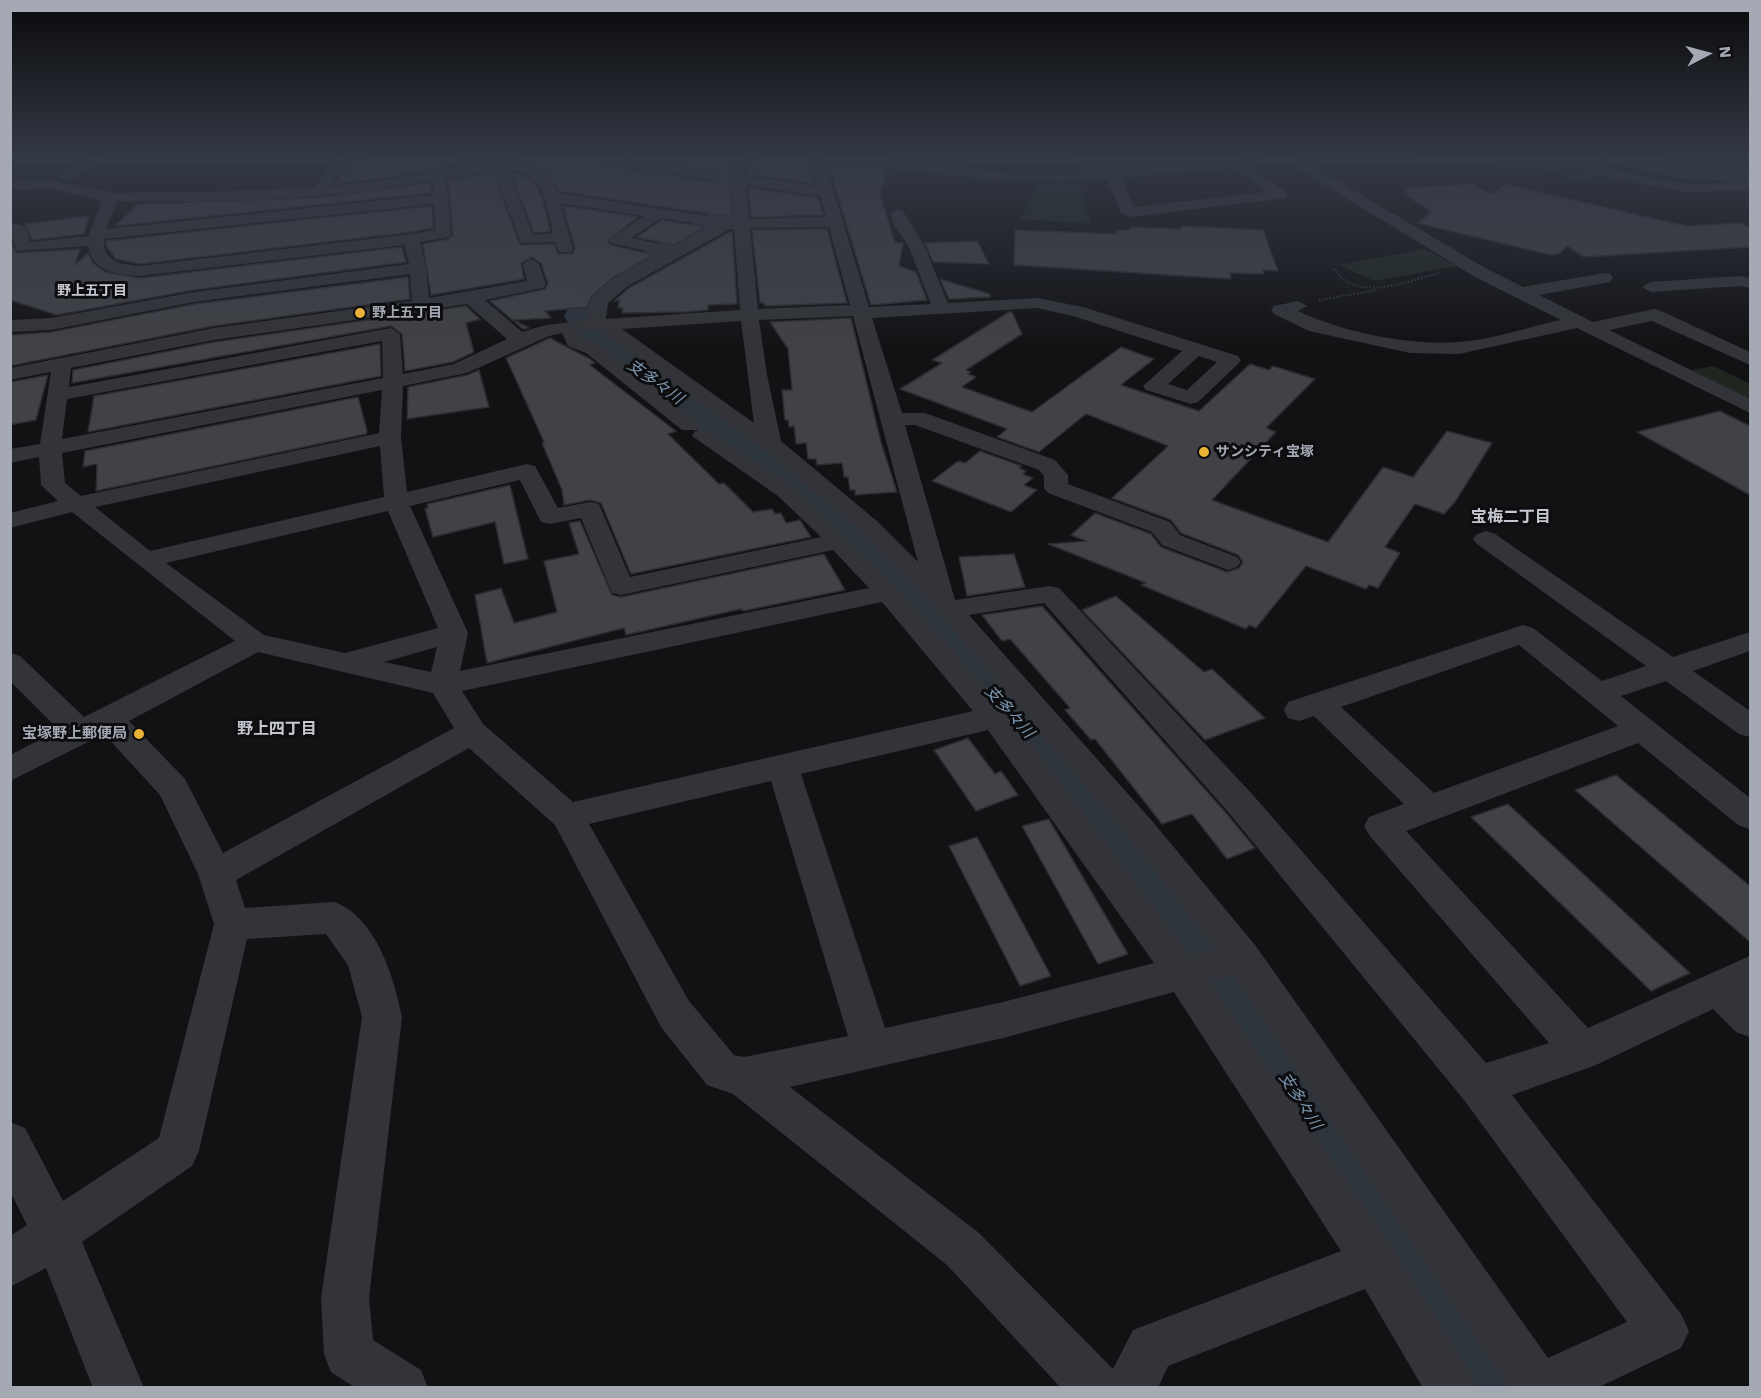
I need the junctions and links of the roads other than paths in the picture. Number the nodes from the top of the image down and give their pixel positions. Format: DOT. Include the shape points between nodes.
graph roads {
  1 [pos="101,222"];
  2 [pos="234,222"];
  3 [pos="442,222"];
  4 [pos="520,222"];
  5 [pos="558,222"];
  6 [pos="645,222"];
  7 [pos="721,222"];
  8 [pos="725,222"];
  9 [pos="835,222"];
  10 [pos="901,222"];
  11 [pos="1395,222"];
  12 [pos="10,227"];
  13 [pos="95,238"];
  14 [pos="411,239"];
  15 [pos="676,252"];
  16 [pos="531,264"];
  17 [pos="418,268"];
  18 [pos="1604,278"];
  19 [pos="1750,283"];
  20 [pos="1712,285"];
  21 [pos="1651,287"];
  22 [pos="1521,293"];
  23 [pos="471,298"];
  24 [pos="1750,302"];
  25 [pos="421,304"];
  26 [pos="1298,306"];
  27 [pos="392,308"];
  28 [pos="942,309"];
  29 [pos="860,312"];
  30 [pos="749,314"];
  31 [pos="601,325"];
  32 [pos="1584,325"];
  33 [pos="10,326"];
  34 [pos="573,328"];
  35 [pos="391,334"];
  36 [pos="520,340"];
  37 [pos="1196,349"];
  38 [pos="1750,359"];
  39 [pos="10,374"];
  40 [pos="60,379"];
  41 [pos="393,381"];
  42 [pos="1750,407"];
  43 [pos="892,420"];
  44 [pos="390,437"];
  45 [pos="770,444"];
  46 [pos="50,449"];
  47 [pos="10,456"];
  48 [pos="396,502"];
  49 [pos="75,504"];
  50 [pos="10,522"];
  51 [pos="1486,539"];
  52 [pos="839,541"];
  53 [pos="146,560"];
  54 [pos="1228,562"];
  55 [pos="888,592"];
  56 [pos="946,604"];
  57 [pos="454,633"];
  58 [pos="1750,641"];
  59 [pos="255,642"];
  60 [pos="10,663"];
  61 [pos="344,663"];
  62 [pos="1671,669"];
  63 [pos="443,686"];
  64 [pos="1599,693"];
  65 [pos="995,717"];
  66 [pos="95,726"];
  67 [pos="1750,726"];
  68 [pos="1643,729"];
  69 [pos="472,732"];
  70 [pos="783,766"];
  71 [pos="10,769"];
  72 [pos="1429,808"];
  73 [pos="567,816"];
  74 [pos="1750,816"];
  75 [pos="216,874"];
  76 [pos="231,924"];
  77 [pos="1210,966"];
  78 [pos="1734,981"];
  79 [pos="1750,1019"];
  80 [pos="872,1050"];
  81 [pos="1581,1051"];
  82 [pos="744,1077"];
  83 [pos="1479,1086"];
  84 [pos="10,1143"];
  85 [pos="56,1233"];
  86 [pos="1375,1262"];
  87 [pos="10,1264"];
  88 [pos="119,1388"];
  89 [pos="403,1388"];
  90 [pos="1096,1388"];
  91 [pos="1131,1388"];
  92 [pos="1452,1388"];
  93 [pos="1539,1388"];
  1 -- 13 [label="street"];
  2 -- 13 [label="street"];
  3 -- 14 [label="street" via="443,234"];
  4 -- 5 [label="street" via="527,240 566,250"];
  6 -- 15 [label="street" via="617,240"];
  7 -- 15 [label="street"];
  8 -- 30 [label="street"];
  9 -- 29 [label="street"];
  10 -- 28 [label="street" via="916,245"];
  11 -- 22 [label="street"];
  12 -- 13 [label="street" via="20,230 23,248"];
  13 -- 14 [label="street" via="97,254 113,268 140,271"];
  14 -- 17 [label="street"];
  15 -- 31 [label="street" via="606,294 596,306 594,316"];
  16 -- 23 [label="street" via="537,284"];
  17 -- 25 [label="street"];
  17 -- 33 [label="street" via="194,297 51,324"];
  18 -- 22 [label="street"];
  19 -- 20 [label="street"];
  20 -- 21 [label="street"];
  20 -- 24 [label="street"];
  22 -- 32 [label="street"];
  23 -- 25 [label="street"];
  23 -- 36 [label="street"];
  25 -- 27 [label="street"];
  26 -- 32 [label="street" via="1280,310 1316,327 1410,347 1459,348"];
  27 -- 35 [label="street"];
  27 -- 40 [label="street" via="214,334"];
  28 -- 29 [label="street"];
  28 -- 37 [label="street" via="1054,305"];
  29 -- 30 [label="street"];
  29 -- 43 [label="street"];
  30 -- 31 [label="street"];
  30 -- 45 [label="street"];
  31 -- 34 [label="street"];
  31 -- 45 [label="street"];
  32 -- 38 [label="street" via="1654,315"];
  32 -- 42 [label="street"];
  34 -- 36 [label="street" via="537,332"];
  34 -- 52 [label="street" via="575,342 593,349 696,430 786,491"];
  35 -- 40 [label="street"];
  35 -- 41 [label="street"];
  36 -- 41 [label="street" via="460,369"];
  39 -- 40 [label="street"];
  40 -- 46 [label="street"];
  41 -- 44 [label="street"];
  41 -- 46 [label="street"];
  43 -- 54 [label="street" via="917,418 1047,465 1056,475 1056,488 1161,527 1171,540"];
  43 -- 56 [label="street"];
  44 -- 48 [label="street"];
  44 -- 49 [label="street"];
  45 -- 56 [label="street" via="870,527"];
  46 -- 47 [label="street"];
  46 -- 49 [label="street" via="53,485"];
  48 -- 52 [label="street" via="527,471 550,517 590,509 621,587"];
  48 -- 53 [label="street"];
  48 -- 57 [label="street"];
  49 -- 50 [label="street"];
  49 -- 53 [label="street"];
  51 -- 62 [label="street"];
  52 -- 55 [label="street"];
  53 -- 59 [label="street"];
  55 -- 63 [label="street"];
  55 -- 65 [label="street"];
  56 -- 77 [label="street" via="1141,831"];
  56 -- 83 [label="street" via="1050,594 1241,804"];
  57 -- 61 [label="street"];
  57 -- 63 [label="street"];
  58 -- 62 [label="street"];
  59 -- 61 [label="street"];
  59 -- 66 [label="street"];
  60 -- 66 [label="street"];
  61 -- 63 [label="street"];
  62 -- 64 [label="street"];
  62 -- 67 [label="street"];
  63 -- 69 [label="street"];
  64 -- 68 [label="street"];
  64 -- 72 [label="street" via="1523,634 1309,706"];
  65 -- 70 [label="street"];
  65 -- 77 [label="street"];
  66 -- 71 [label="street"];
  66 -- 75 [label="street" via="173,788"];
  68 -- 72 [label="street"];
  68 -- 74 [label="street"];
  69 -- 73 [label="street"];
  69 -- 75 [label="street"];
  70 -- 73 [label="street"];
  70 -- 80 [label="street"];
  72 -- 81 [label="street" via="1381,826"];
  73 -- 82 [label="street" via="675,1014 722,1071"];
  75 -- 76 [label="street"];
  76 -- 85 [label="street" via="177,1150"];
  76 -- 89 [label="street" via="334,918 350,931 378,990 382,1017 345,1298 349,1354"];
  77 -- 80 [label="street"];
  77 -- 86 [label="street"];
  77 -- 93 [label="street"];
  78 -- 79 [label="street"];
  78 -- 81 [label="street"];
  80 -- 82 [label="street"];
  81 -- 83 [label="street"];
  82 -- 90 [label="street" via="963,1249"];
  83 -- 93 [label="street" via="1664,1331"];
  84 -- 85 [label="street"];
  85 -- 87 [label="street"];
  85 -- 88 [label="street"];
  86 -- 91 [label="street" via="1151,1348"];
  86 -- 92 [label="street"];
}
